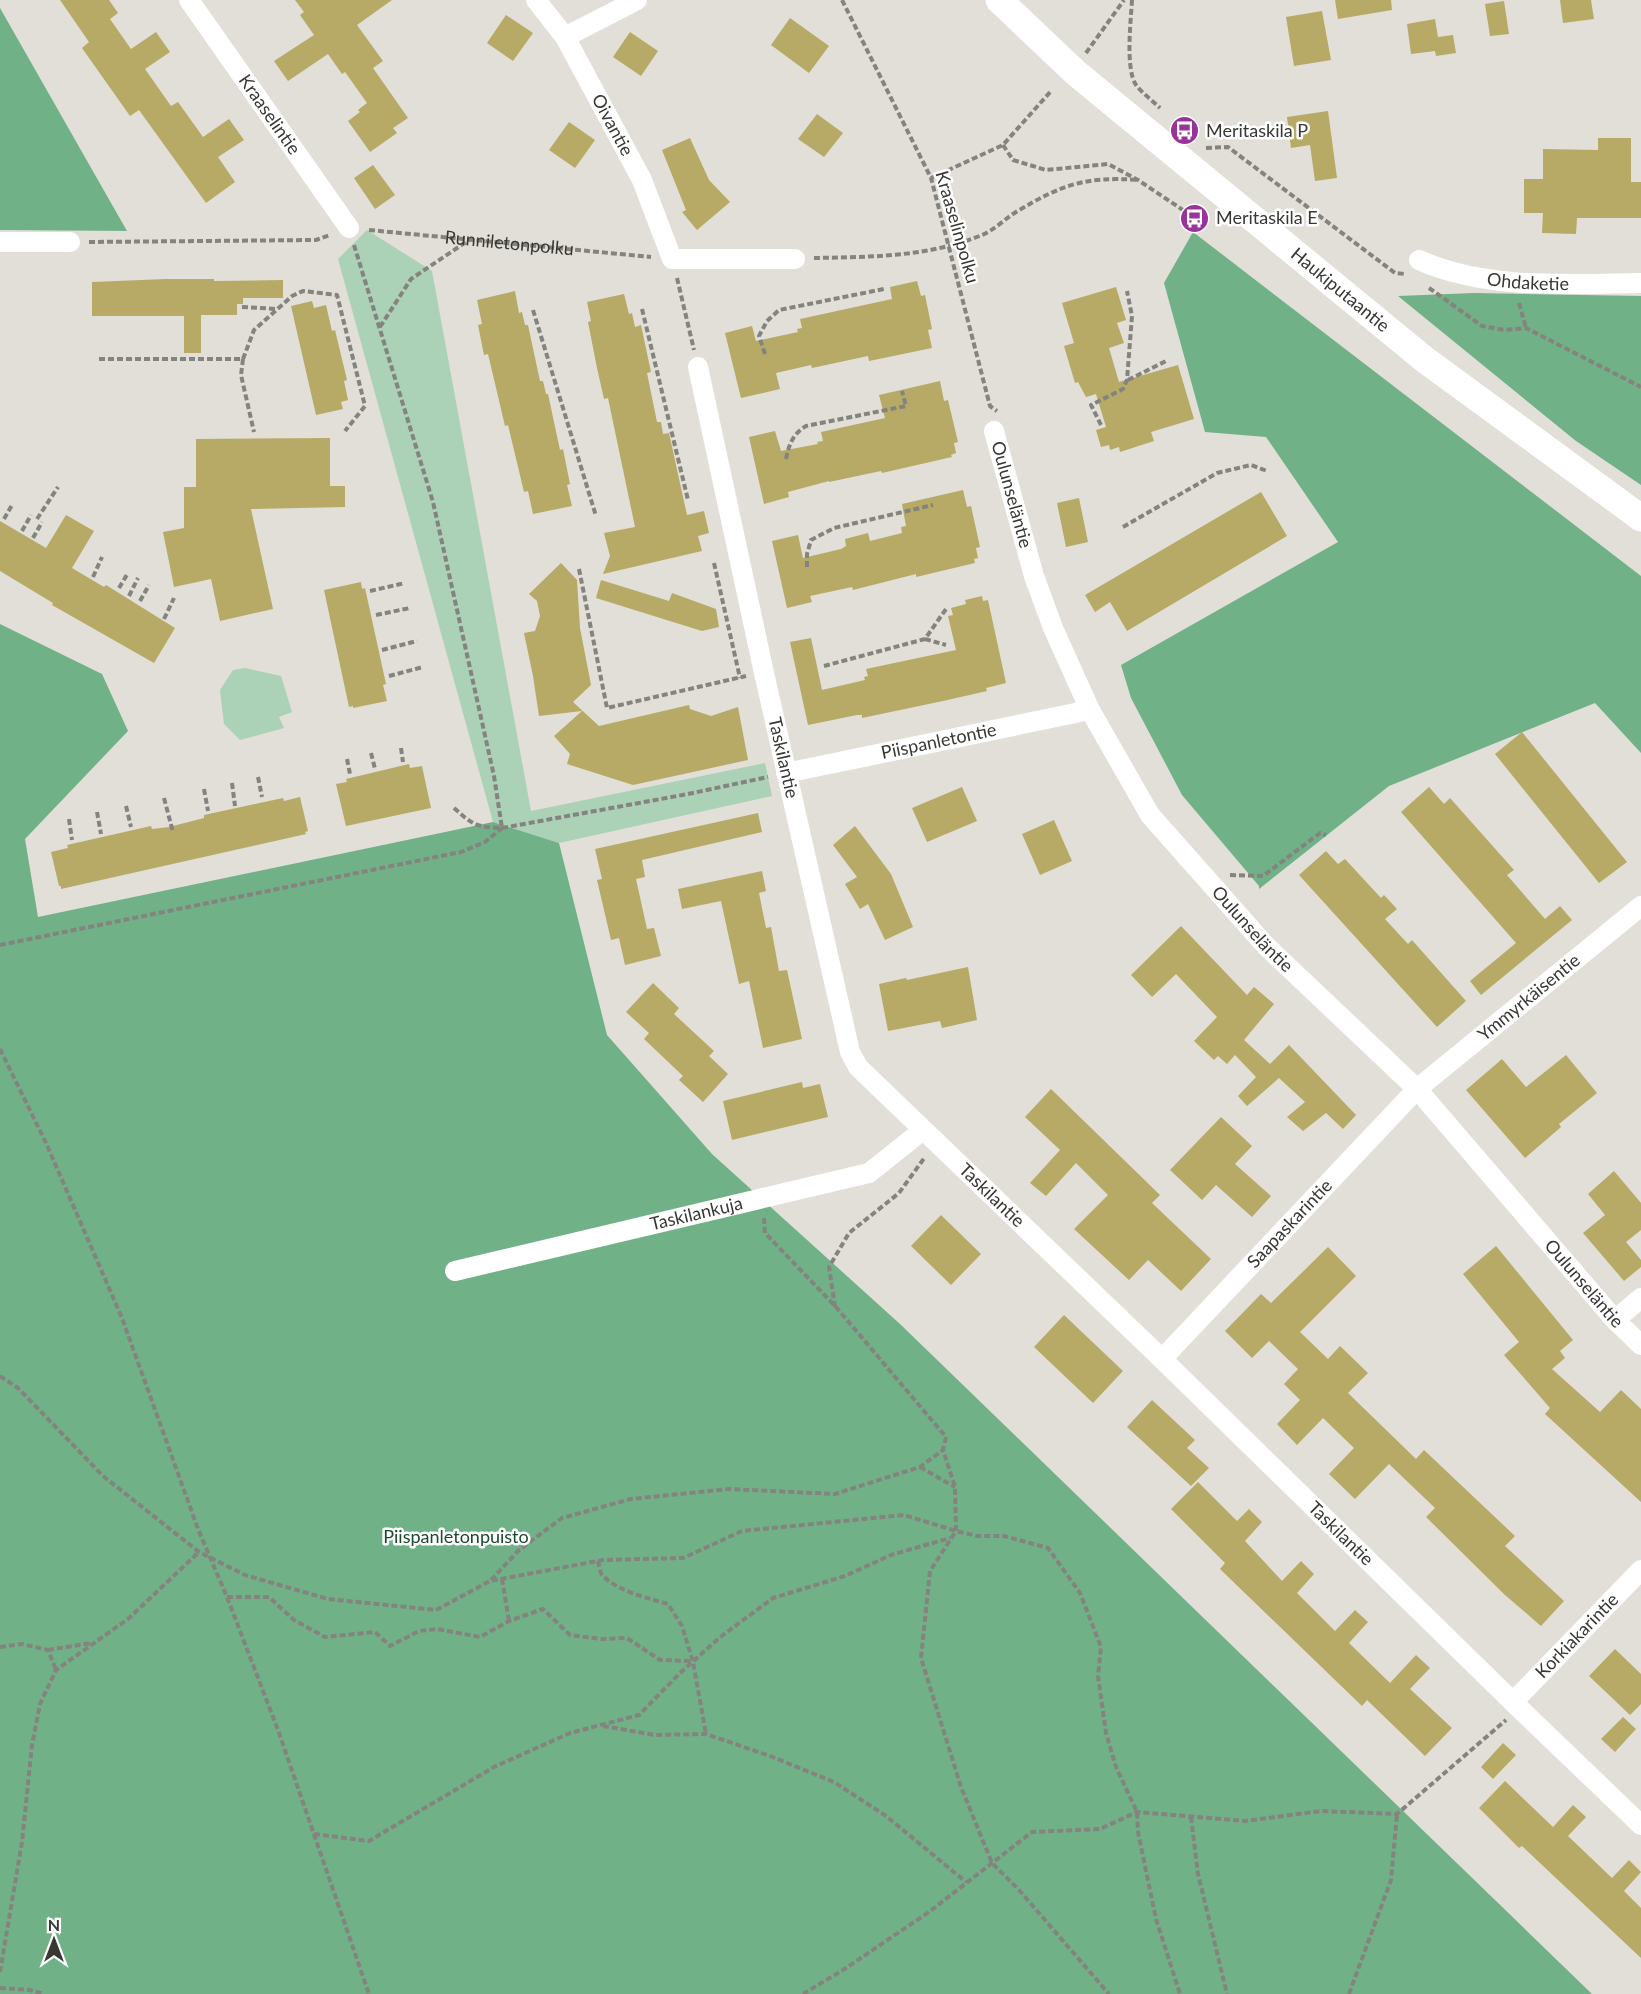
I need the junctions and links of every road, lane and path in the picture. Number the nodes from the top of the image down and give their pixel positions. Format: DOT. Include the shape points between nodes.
graph roads {
  1 [pos="189,0"];
  2 [pos="536,0"];
  3 [pos="638,0"];
  4 [pos="842,0"];
  5 [pos="999,0"];
  6 [pos="1124,0"];
  7 [pos="1132,0"];
  8 [pos="565,37"];
  9 [pos="1086,53"];
  10 [pos="1051,91"];
  11 [pos="1168,116"];
  12 [pos="1003,145"];
  13 [pos="1211,155"];
  14 [pos="931,178"];
  15 [pos="1138,180"];
  16 [pos="1195,218"];
  17 [pos="349,228"];
  18 [pos="470,240"];
  19 [pos="0,242"];
  20 [pos="70,242"];
  21 [pos="949,245"];
  22 [pos="672,259"];
  23 [pos="795,259"];
  24 [pos="1416,267"];
  25 [pos="1421,281"];
  26 [pos="1641,283"];
  27 [pos="884,289"];
  28 [pos="1127,291"];
  29 [pos="242,307"];
  30 [pos="278,309"];
  31 [pos="642,309"];
  32 [pos="533,310"];
  33 [pos="380,328"];
  34 [pos="765,354"];
  35 [pos="99,359"];
  36 [pos="243,359"];
  37 [pos="1166,361"];
  38 [pos="698,368"];
  39 [pos="1127,380"];
  40 [pos="1641,387"];
  41 [pos="902,391"];
  42 [pos="998,423"];
  43 [pos="1101,425"];
  44 [pos="345,431"];
  45 [pos="254,432"];
  46 [pos="786,459"];
  47 [pos="1267,471"];
  48 [pos="58,487"];
  49 [pos="688,500"];
  50 [pos="12,505"];
  51 [pos="933,506"];
  52 [pos="31,515"];
  53 [pos="596,516"];
  54 [pos="1641,518"];
  55 [pos="4,519"];
  56 [pos="37,519"];
  57 [pos="42,522"];
  58 [pos="1123,527"];
  59 [pos="22,531"];
  60 [pos="33,538"];
  61 [pos="102,557"];
  62 [pos="714,563"];
  63 [pos="807,567"];
  64 [pos="579,569"];
  65 [pos="128,573"];
  66 [pos="93,577"];
  67 [pos="138,579"];
  68 [pos="405,583"];
  69 [pos="149,585"];
  70 [pos="119,588"];
  71 [pos="370,591"];
  72 [pos="129,596"];
  73 [pos="174,598"];
  74 [pos="140,601"];
  75 [pos="410,608"];
  76 [pos="946,609"];
  77 [pos="376,615"];
  78 [pos="164,619"];
  79 [pos="925,639"];
  80 [pos="417,641"];
  81 [pos="946,645"];
  82 [pos="382,650"];
  83 [pos="825,666"];
  84 [pos="423,668"];
  85 [pos="764,673"];
  86 [pos="389,676"];
  87 [pos="740,678"];
  88 [pos="1090,710"];
  89 [pos="401,747"];
  90 [pos="371,753"];
  91 [pos="346,759"];
  92 [pos="403,762"];
  93 [pos="375,769"];
  94 [pos="786,773"];
  95 [pos="350,774"];
  96 [pos="258,777"];
  97 [pos="232,783"];
  98 [pos="204,789"];
  99 [pos="262,797"];
  100 [pos="164,798"];
  101 [pos="126,806"];
  102 [pos="235,806"];
  103 [pos="454,808"];
  104 [pos="208,811"];
  105 [pos="96,812"];
  106 [pos="69,819"];
  107 [pos="131,827"];
  108 [pos="502,828"];
  109 [pos="173,832"];
  110 [pos="101,834"];
  111 [pos="1326,835"];
  112 [pos="72,840"];
  113 [pos="1236,883"];
  114 [pos="1641,906"];
  115 [pos="0,945"];
  116 [pos="0,1049"];
  117 [pos="1417,1089"];
  118 [pos="929,1136"];
  119 [pos="763,1210"];
  120 [pos="455,1272"];
  121 [pos="1641,1298"];
  122 [pos="836,1307"];
  123 [pos="1615,1320"];
  124 [pos="1641,1345"];
  125 [pos="1162,1359"];
  126 [pos="0,1376"];
  127 [pos="943,1450"];
  128 [pos="920,1467"];
  129 [pos="955,1487"];
  130 [pos="956,1531"];
  131 [pos="951,1538"];
  132 [pos="199,1552"];
  133 [pos="210,1556"];
  134 [pos="598,1561"];
  135 [pos="1641,1570"];
  136 [pos="502,1579"];
  137 [pos="490,1581"];
  138 [pos="227,1597"];
  139 [pos="509,1621"];
  140 [pos="94,1643"];
  141 [pos="0,1647"];
  142 [pos="48,1650"];
  143 [pos="693,1662"];
  144 [pos="56,1670"];
  145 [pos="1516,1705"];
  146 [pos="600,1726"];
  147 [pos="706,1734"];
  148 [pos="1137,1812"];
  149 [pos="1397,1814"];
  150 [pos="1191,1816"];
  151 [pos="1641,1825"];
  152 [pos="313,1834"];
  153 [pos="992,1863"];
  154 [pos="966,1882"];
  155 [pos="0,1972"];
  156 [pos="0,1988"];
  157 [pos="44,1994"];
  158 [pos="369,1994"];
  159 [pos="803,1994"];
  160 [pos="1109,1994"];
  161 [pos="1180,1994"];
  162 [pos="1227,1994"];
  163 [pos="1349,1994"];
  1 -- 17 [label="street, Kraaselintie"];
  2 -- 8 [label="street, Oivantie"];
  3 -- 8 [label="street"];
  4 -- 14 [label="path, Kraaselinpolku"];
  5 -- 54 [label="main road, Haukiputaantie" via="1076,73 1424,359"];
  6 -- 9 [label="path"];
  7 -- 11 [label="path" via="1130,49 1136,84"];
  8 -- 22 [label="street, Oivantie" via="642,180"];
  10 -- 12 [label="path"];
  12 -- 14 [label="path"];
  12 -- 15 [label="path" via="1013,160 1046,170 1108,164"];
  13 -- 24 [label="path" via="1203,148 1228,147 1395,273"];
  14 -- 21 [label="path, Kraaselinpolku"];
  15 -- 16 [label="path"];
  15 -- 21 [label="path" via="1088,180 1052,191 983,234"];
  17 -- 18 [label="path, Runniletonpolku"];
  17 -- 20 [label="path, Runniletonpolku" via="316,240"];
  17 -- 33 [label="path"];
  18 -- 22 [label="path, Runniletonpolku"];
  18 -- 33 [label="path" via="411,279"];
  19 -- 20 [label="street"];
  21 -- 23 [label="path" via="893,256"];
  21 -- 42 [label="path, Kraaselinpolku" via="990,406"];
  22 -- 23 [label="street"];
  22 -- 38 [label="path"];
  24 -- 26 [label="street, Ohdaketie" via="1540,285"];
  25 -- 40 [label="path" via="1482,326 1526,328"];
  27 -- 34 [label="path" via="779,310 766,321 759,336"];
  28 -- 39 [label="path" via="1132,316"];
  29 -- 30 [label="path"];
  30 -- 36 [label="path" via="254,330"];
  30 -- 44 [label="path" via="303,291 337,295 365,406"];
  31 -- 49 [label="path"];
  32 -- 53 [label="path"];
  33 -- 108 [label="path" via="433,502"];
  35 -- 36 [label="path"];
  36 -- 45 [label="path" via="241,375"];
  37 -- 39 [label="path"];
  38 -- 85 [label="street, Taskilantie"];
  39 -- 43 [label="path" via="1123,389 1091,405"];
  41 -- 46 [label="path" via="906,406 799,430 790,442"];
  42 -- 88 [label="street, Oulunseläntie" via="1038,586"];
  47 -- 58 [label="path" via="1251,465 1217,473"];
  48 -- 56 [label="path"];
  50 -- 55 [label="path"];
  51 -- 63 [label="path" via="824,532 811,540"];
  52 -- 59 [label="path"];
  57 -- 60 [label="path"];
  61 -- 66 [label="path"];
  62 -- 87 [label="path"];
  64 -- 87 [label="path" via="607,708"];
  65 -- 70 [label="path"];
  67 -- 72 [label="path"];
  68 -- 71 [label="path"];
  69 -- 74 [label="path"];
  73 -- 78 [label="path"];
  75 -- 77 [label="path"];
  76 -- 79 [label="path"];
  79 -- 81 [label="path"];
  79 -- 83 [label="path"];
  80 -- 82 [label="path"];
  84 -- 86 [label="path"];
  85 -- 87 [label="path"];
  85 -- 94 [label="street, Taskilantie"];
  88 -- 94 [label="street, Piispanletontie"];
  88 -- 117 [label="street, Oulunseläntie" via="1150,815 1266,946"];
  89 -- 92 [label="path"];
  90 -- 93 [label="path"];
  91 -- 95 [label="path"];
  94 -- 108 [label="path"];
  94 -- 118 [label="street, Taskilantie" via="850,1052 858,1067"];
  96 -- 99 [label="path"];
  97 -- 102 [label="path"];
  98 -- 104 [label="path"];
  100 -- 109 [label="path"];
  101 -- 107 [label="path"];
  103 -- 108 [label="path" via="481,828"];
  105 -- 110 [label="path"];
  106 -- 112 [label="path"];
  108 -- 115 [label="path" via="485,842 461,852"];
  111 -- 113 [label="path" via="1320,833 1263,876 1229,875"];
  114 -- 117 [label="street, Ymmyrkäisentie"];
  116 -- 133 [label="path" via="46,1143 122,1318"];
  117 -- 123 [label="street, Oulunseläntie"];
  117 -- 125 [label="street, Saapaskarintie"];
  118 -- 120 [label="street, Taskilankuja" via="869,1173"];
  118 -- 122 [label="path" via="899,1192 849,1233 829,1268"];
  118 -- 125 [label="street, Taskilantie"];
  119 -- 122 [label="path" via="765,1233"];
  121 -- 123 [label="street"];
  122 -- 127 [label="path" via="946,1437"];
  123 -- 124 [label="street, Oulunseläntie"];
  125 -- 145 [label="street, Taskilantie"];
  126 -- 132 [label="path" via="18,1388 103,1476"];
  127 -- 128 [label="path"];
  127 -- 129 [label="path"];
  128 -- 129 [label="path"];
  128 -- 137 [label="path" via="835,1494 729,1489 631,1499 562,1518 519,1550"];
  129 -- 130 [label="path"];
  130 -- 131 [label="path"];
  130 -- 134 [label="path" via="904,1515 742,1531 683,1558"];
  130 -- 148 [label="path" via="1004,1536 1048,1548 1080,1593 1101,1647 1098,1676 1106,1733 1116,1767"];
  131 -- 143 [label="path" via="891,1555 845,1576 773,1598"];
  131 -- 153 [label="path" via="930,1572 921,1658 961,1787"];
  132 -- 133 [label="path"];
  132 -- 140 [label="path" via="128,1619"];
  133 -- 137 [label="path" via="245,1575 328,1599 385,1606 436,1610"];
  133 -- 138 [label="path"];
  134 -- 136 [label="path"];
  134 -- 143 [label="path" via="602,1574 616,1585 668,1604 682,1626"];
  135 -- 145 [label="street, Korkiakarintie"];
  136 -- 137 [label="path"];
  136 -- 139 [label="path"];
  138 -- 139 [label="path" via="269,1597 294,1620 325,1637 375,1632 390,1646 419,1630 437,1629 480,1637"];
  138 -- 152 [label="path"];
  139 -- 143 [label="path" via="543,1609 570,1635 627,1638 660,1660"];
  140 -- 142 [label="path"];
  140 -- 144 [label="path"];
  141 -- 142 [label="path" via="22,1644"];
  142 -- 144 [label="path"];
  143 -- 146 [label="path" via="639,1715"];
  143 -- 147 [label="path"];
  144 -- 155 [label="path" via="40,1704 32,1745 22,1842"];
  145 -- 149 [label="path"];
  145 -- 151 [label="street, Taskilantie"];
  146 -- 147 [label="path" via="655,1735"];
  146 -- 152 [label="path" via="570,1734 494,1767 369,1841"];
  147 -- 154 [label="path" via="834,1782 886,1816"];
  148 -- 150 [label="path"];
  148 -- 153 [label="path" via="1100,1829 1032,1832"];
  148 -- 161 [label="path" via="1156,1919"];
  149 -- 150 [label="path" via="1320,1811 1245,1821"];
  149 -- 163 [label="path" via="1391,1880"];
  150 -- 162 [label="path" via="1198,1874"];
  152 -- 158 [label="path"];
  153 -- 154 [label="path"];
  153 -- 160 [label="path"];
  154 -- 159 [label="path" via="872,1951"];
  156 -- 157 [label="path"];
}
